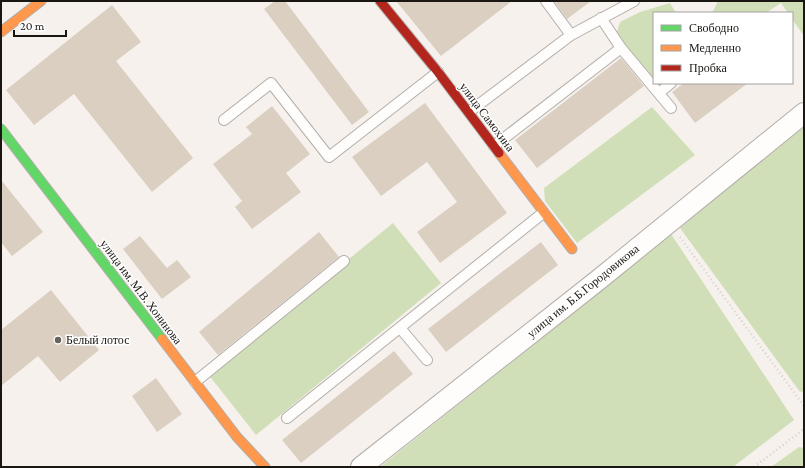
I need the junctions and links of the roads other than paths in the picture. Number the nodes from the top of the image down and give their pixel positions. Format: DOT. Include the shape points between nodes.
graph roads {
  1 [pos="41,1"];
  2 [pos="380,1"];
  3 [pos="546,1"];
  4 [pos="634,1"];
  5 [pos="600,18"];
  6 [pos="1,32"];
  7 [pos="571,35"];
  8 [pos="621,48"];
  9 [pos="438,72"];
  10 [pos="670,84"];
  11 [pos="659,93"];
  12 [pos="671,108"];
  13 [pos="469,112"];
  14 [pos="804,113"];
  15 [pos="224,120"];
  16 [pos="1,129"];
  17 [pos="494,146"];
  18 [pos="543,213"];
  19 [pos="572,249"];
  20 [pos="344,261"];
  21 [pos="400,328"];
  22 [pos="427,360"];
  23 [pos="195,382"];
  24 [pos="287,418"];
  25 [pos="265,467"];
  26 [pos="361,467"];
  1 -- 6 [label="street"];
  2 -- 9 [label="street, улица Самохина"];
  3 -- 7 [label="lane"];
  4 -- 5 [label="lane"];
  5 -- 7 [label="lane"];
  5 -- 8 [label="lane"];
  7 -- 13 [label="lane"];
  8 -- 11 [label="lane"];
  8 -- 17 [label="lane"];
  9 -- 13 [label="street, улица Самохина"];
  9 -- 15 [label="lane" via="329,157 271,83"];
  10 -- 11 [label="lane"];
  11 -- 12 [label="lane"];
  13 -- 17 [label="street, улица Самохина"];
  14 -- 26 [label="street, улица им. Б.Б.Городовикова" via="597,281"];
  16 -- 23 [label="street, улица им. М.В. Хонинова"];
  17 -- 18 [label="street, улица Самохина"];
  18 -- 19 [label="street, улица Самохина"];
  18 -- 21 [label="lane"];
  20 -- 23 [label="lane"];
  21 -- 22 [label="lane"];
  21 -- 24 [label="lane"];
  23 -- 25 [label="street, улица им. М.В. Хонинова" via="237,437"];
}
